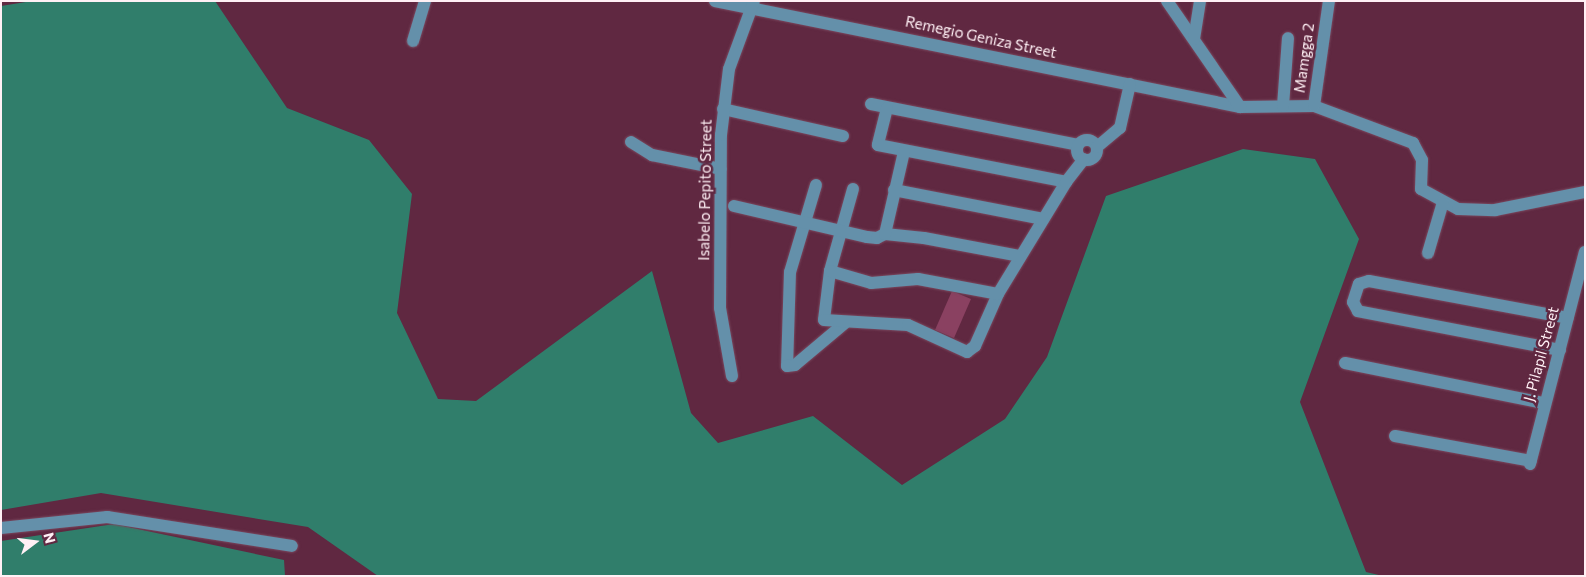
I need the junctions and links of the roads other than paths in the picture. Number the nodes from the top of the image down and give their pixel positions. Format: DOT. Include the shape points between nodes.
graph roads {
  1 [pos="425,1"];
  2 [pos="715,1"];
  3 [pos="1167,1"];
  4 [pos="1200,1"];
  5 [pos="1329,1"];
  6 [pos="753,5"];
  7 [pos="1194,38"];
  8 [pos="1288,38"];
  9 [pos="413,41"];
  10 [pos="1130,84"];
  11 [pos="870,104"];
  12 [pos="1283,106"];
  13 [pos="1314,106"];
  14 [pos="1240,107"];
  15 [pos="887,108"];
  16 [pos="723,109"];
  17 [pos="843,136"];
  18 [pos="631,142"];
  19 [pos="1078,145"];
  20 [pos="1097,147"];
  21 [pos="904,152"];
  22 [pos="1084,159"];
  23 [pos="721,168"];
  24 [pos="1066,182"];
  25 [pos="816,186"];
  26 [pos="853,189"];
  27 [pos="894,190"];
  28 [pos="1585,192"];
  29 [pos="1443,202"];
  30 [pos="734,206"];
  31 [pos="1043,219"];
  32 [pos="806,224"];
  33 [pos="843,233"];
  34 [pos="884,234"];
  35 [pos="1585,252"];
  36 [pos="1428,253"];
  37 [pos="1020,256"];
  38 [pos="830,271"];
  39 [pos="998,294"];
  40 [pos="1568,318"];
  41 [pos="824,320"];
  42 [pos="845,324"];
  43 [pos="822,342"];
  44 [pos="1560,350"];
  45 [pos="1344,363"];
  46 [pos="732,376"];
  47 [pos="1544,403"];
  48 [pos="1395,436"];
  49 [pos="1,528"];
  50 [pos="292,546"];
  1 -- 9 [label="street"];
  2 -- 6 [label="street, Remegio Geniza Street"];
  3 -- 7 [label="street"];
  4 -- 7 [label="street"];
  5 -- 13 [label="street, Mamgga 2"];
  6 -- 10 [label="street, Remegio Geniza Street"];
  6 -- 16 [label="street, Isabelo Pepito Street" via="729,69"];
  7 -- 14 [label="street"];
  8 -- 12 [label="street"];
  10 -- 14 [label="street, Remegio Geniza Street"];
  10 -- 20 [label="street" via="1120,128"];
  11 -- 15 [label="street"];
  12 -- 13 [label="street, Mamgga 2"];
  12 -- 14 [label="street, Mamgga 2"];
  13 -- 29 [label="street" via="1413,143 1422,160 1421,189"];
  15 -- 19 [label="street"];
  15 -- 21 [label="street" via="878,145"];
  16 -- 17 [label="street"];
  16 -- 23 [label="street, Isabelo Pepito Street"];
  18 -- 23 [label="street" via="652,155"];
  19 -- 20 [label="street" via="1087,140"];
  19 -- 22 [label="street" via="1078,154"];
  20 -- 22 [label="street" via="1094,157"];
  21 -- 24 [label="street"];
  21 -- 27 [label="street"];
  22 -- 24 [label="street"];
  23 -- 46 [label="street, Isabelo Pepito Street" via="720,308"];
  24 -- 31 [label="street"];
  25 -- 32 [label="street"];
  26 -- 33 [label="street"];
  27 -- 31 [label="street"];
  27 -- 34 [label="street"];
  28 -- 29 [label="street" via="1495,210 1467,210"];
  29 -- 36 [label="street"];
  30 -- 32 [label="street"];
  31 -- 37 [label="street"];
  32 -- 33 [label="street"];
  32 -- 43 [label="street" via="790,272 786,366 795,366"];
  33 -- 34 [label="street" via="877,238"];
  33 -- 38 [label="street"];
  34 -- 37 [label="street"];
  35 -- 40 [label="street, J. Pilapil Street"];
  37 -- 39 [label="street"];
  38 -- 39 [label="street" via="871,283 918,279"];
  38 -- 41 [label="street"];
  39 -- 42 [label="street" via="975,346 967,352 908,325"];
  40 -- 44 [label="street, J. Pilapil Street"];
  40 -- 44 [label="street" via="1369,281 1359,284 1353,302 1358,311"];
  41 -- 42 [label="street"];
  41 -- 43 [label="street"];
  42 -- 43 [label="street"];
  44 -- 47 [label="street, J. Pilapil Street"];
  45 -- 47 [label="street"];
  47 -- 48 [label="street, J. Pilapil Street" via="1531,462"];
  49 -- 50 [label="street" via="107,517"];
}
